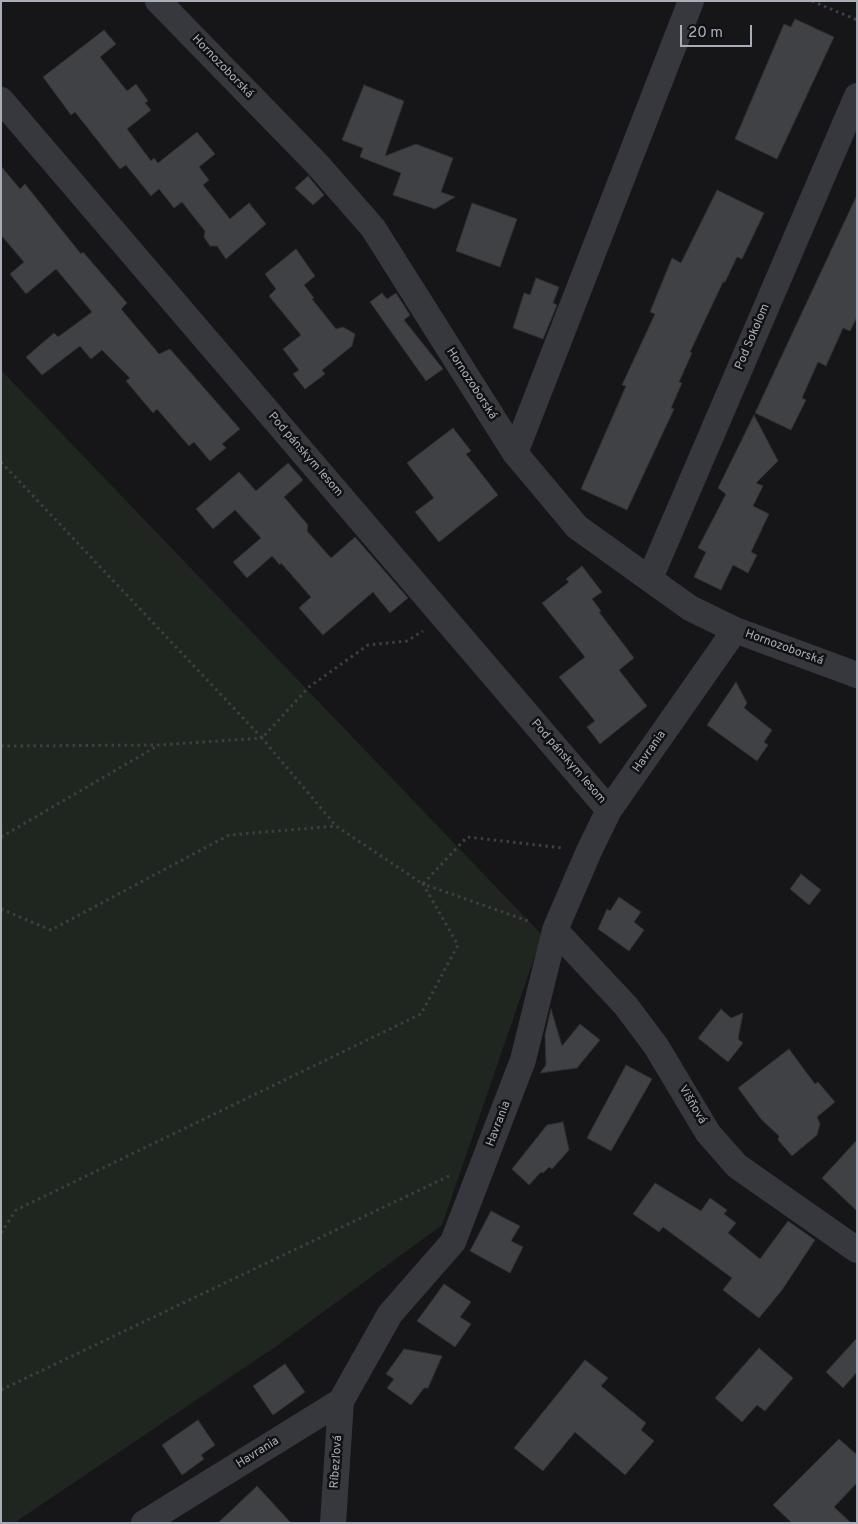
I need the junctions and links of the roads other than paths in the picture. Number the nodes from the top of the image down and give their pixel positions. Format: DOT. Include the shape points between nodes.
graph roads {
  1 [pos="158,1"];
  2 [pos="690,1"];
  3 [pos="857,96"];
  4 [pos="1,100"];
  5 [pos="515,453"];
  6 [pos="650,578"];
  7 [pos="735,630"];
  8 [pos="857,675"];
  9 [pos="609,810"];
  10 [pos="555,930"];
  11 [pos="857,1250"];
  12 [pos="341,1401"];
  13 [pos="144,1523"];
  14 [pos="333,1523"];
  1 -- 5 [label="street, Hornozoborská" via="317,164 373,228"];
  2 -- 5 [label="street"];
  3 -- 6 [label="street, Pod Sokolom"];
  4 -- 9 [label="street, Pod pánskym lesom"];
  5 -- 6 [label="street, Hornozoborská" via="577,527"];
  6 -- 7 [label="street, Hornozoborská" via="690,608"];
  7 -- 8 [label="street, Hornozoborská"];
  7 -- 9 [label="street, Havrania"];
  9 -- 10 [label="street, Havrania"];
  10 -- 11 [label="street, Višňová" via="626,1006 656,1046 708,1133 737,1166"];
  10 -- 12 [label="street, Havrania" via="523,1060 453,1242 390,1314"];
  12 -- 13 [label="street, Havrania"];
  12 -- 14 [label="street, Ríbezľová"];
}
